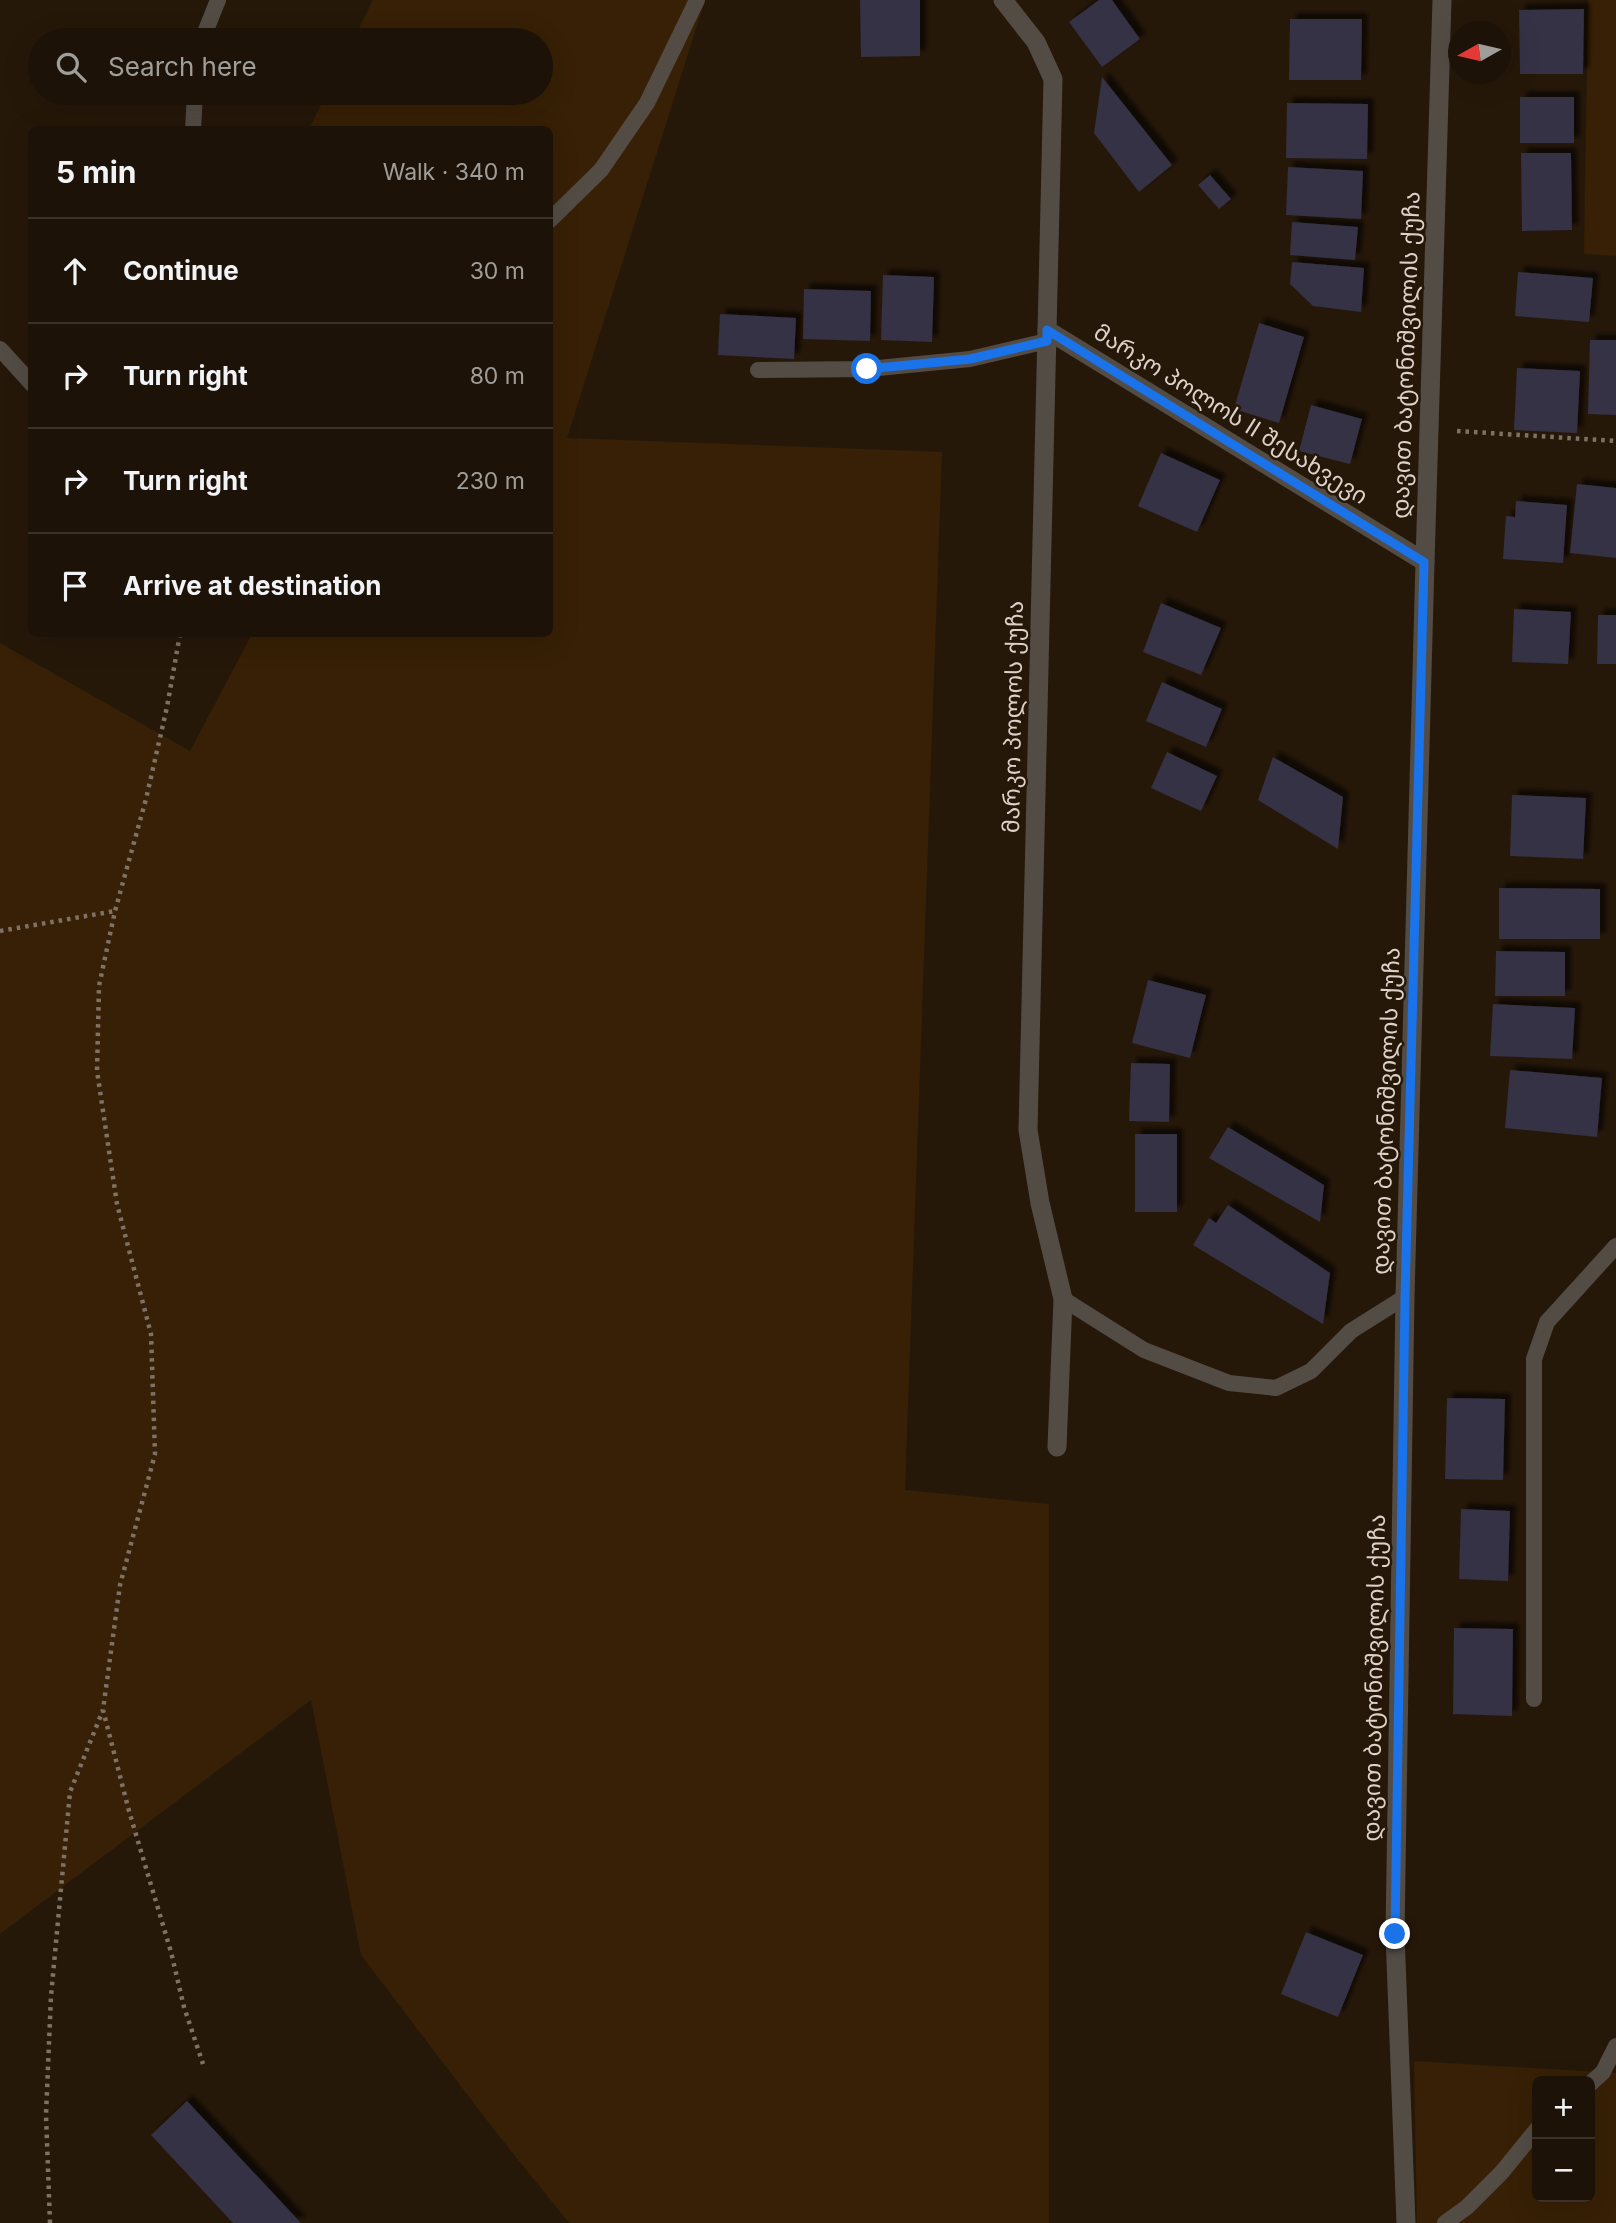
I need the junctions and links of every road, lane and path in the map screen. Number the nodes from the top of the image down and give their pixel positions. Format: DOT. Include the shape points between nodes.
graph roads {
  1 [pos="218,0"];
  2 [pos="698,0"];
  3 [pos="1003,0"];
  4 [pos="1442,0"];
  5 [pos="207,28"];
  6 [pos="194,105"];
  7 [pos="193,126"];
  8 [pos="553,217"];
  9 [pos="1047,336"];
  10 [pos="0,349"];
  11 [pos="758,370"];
  12 [pos="28,380"];
  13 [pos="1428,429"];
  14 [pos="1616,440"];
  15 [pos="1424,562"];
  16 [pos="179,637"];
  17 [pos="115,911"];
  18 [pos="0,930"];
  19 [pos="1616,1246"];
  20 [pos="1405,1297"];
  21 [pos="1063,1299"];
  22 [pos="1057,1447"];
  23 [pos="1534,1699"];
  24 [pos="103,1710"];
  25 [pos="1616,2046"];
  26 [pos="203,2064"];
  27 [pos="1595,2079"];
  28 [pos="1532,2135"];
  29 [pos="50,2223"];
  30 [pos="1406,2223"];
  31 [pos="1445,2223"];
  1 -- 5 [label="lane"];
  2 -- 8 [label="lane" via="647,103 601,170"];
  3 -- 9 [label="street, მარკო პოლოს ქუჩა" via="1036,42 1053,79"];
  4 -- 13 [label="street, დავით ბატონიშვილის ქუჩა"];
  6 -- 7 [label="lane"];
  9 -- 11 [label="lane" via="970,359 867,369"];
  9 -- 15 [label="street, მარკო პოლოს II შესახვევი"];
  9 -- 21 [label="street, მარკო პოლოს ქუჩა" via="1028,1130"];
  10 -- 12 [label="lane"];
  13 -- 14 [label="path"];
  13 -- 15 [label="street, დავით ბატონიშვილის ქუჩა"];
  15 -- 20 [label="street, დავით ბატონიშვილის ქუჩა"];
  16 -- 17 [label="path" via="146,799"];
  17 -- 18 [label="path"];
  17 -- 24 [label="path" via="99,986 97,1071 117,1204 151,1334 155,1454 120,1585"];
  19 -- 23 [label="lane" via="1547,1322 1534,1359"];
  20 -- 21 [label="lane" via="1351,1331 1311,1371 1276,1388 1230,1383 1144,1350"];
  20 -- 30 [label="street, დავით ბატონიშვილის ქუჩა" via="1395,1934"];
  21 -- 22 [label="street, მარკო პოლოს ქუჩა"];
  24 -- 26 [label="path"];
  24 -- 29 [label="path" via="70,1792 51,1996 46,2115"];
  25 -- 27 [label="lane"];
  28 -- 31 [label="lane" via="1503,2172"];
}
